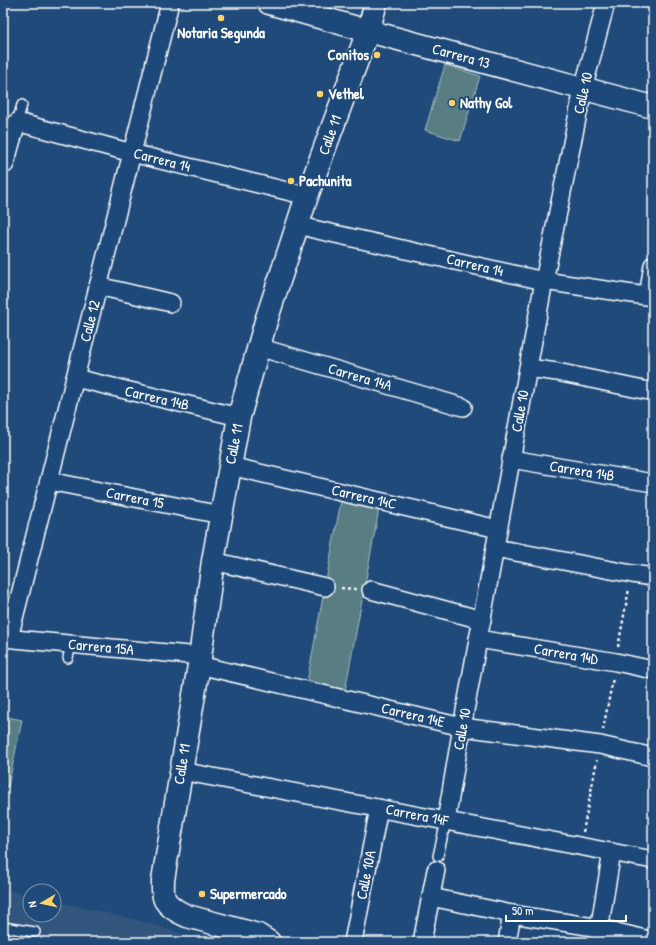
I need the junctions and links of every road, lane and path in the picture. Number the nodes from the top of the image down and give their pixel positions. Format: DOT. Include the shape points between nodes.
graph roads {
  1 [pos="170,3"];
  2 [pos="269,3"];
  3 [pos="376,3"];
  4 [pos="606,3"];
  5 [pos="368,31"];
  6 [pos="583,89"];
  7 [pos="22,105"];
  8 [pos="653,107"];
  9 [pos="17,122"];
  10 [pos="132,153"];
  11 [pos="4,164"];
  12 [pos="307,196"];
  13 [pos="298,224"];
  14 [pos="653,264"];
  15 [pos="544,281"];
  16 [pos="98,286"];
  17 [pos="650,297"];
  18 [pos="171,302"];
  19 [pos="258,348"];
  20 [pos="528,368"];
  21 [pos="75,378"];
  22 [pos="653,392"];
  23 [pos="463,407"];
  24 [pos="239,417"];
  25 [pos="511,460"];
  26 [pos="230,466"];
  27 [pos="49,481"];
  28 [pos="653,483"];
  29 [pos="221,515"];
  30 [pos="498,529"];
  31 [pos="495,548"];
  32 [pos="213,561"];
  33 [pos="632,574"];
  34 [pos="653,577"];
  35 [pos="325,587"];
  36 [pos="370,590"];
  37 [pos="482,620"];
  38 [pos="6,638"];
  39 [pos="478,639"];
  40 [pos="199,661"];
  41 [pos="616,662"];
  42 [pos="653,670"];
  43 [pos="462,727"];
  44 [pos="600,745"];
  45 [pos="653,757"];
  46 [pos="181,771"];
  47 [pos="379,808"];
  48 [pos="446,821"];
  49 [pos="581,846"];
  50 [pos="612,852"];
  51 [pos="653,860"];
  52 [pos="437,863"];
  53 [pos="431,897"];
  54 [pos="512,914"];
  55 [pos="3,927"];
  56 [pos="36,932"];
  57 [pos="598,935"];
  58 [pos="653,941"];
  59 [pos="268,942"];
  60 [pos="353,942"];
  61 [pos="422,942"];
  62 [pos="507,942"];
  1 -- 10 [label="street, Calle 12"];
  2 -- 5 [label="street, Carrera 13"];
  3 -- 5 [label="street, Calle 11"];
  4 -- 6 [label="street, Calle 10"];
  5 -- 6 [label="street, Carrera 13"];
  5 -- 12 [label="street, Calle 11"];
  6 -- 8 [label="street, Carrera 13"];
  6 -- 15 [label="street, Calle 10"];
  7 -- 9 [label="lane"];
  9 -- 10 [label="street, Carrera 14"];
  9 -- 11 [label="street"];
  10 -- 12 [label="street, Carrera 14"];
  10 -- 16 [label="street, Calle 12"];
  12 -- 13 [label="street, Calle 11"];
  13 -- 15 [label="street, Carrera 14"];
  13 -- 19 [label="street, Calle 11"];
  14 -- 17 [label="street"];
  15 -- 17 [label="street, Carrera 14"];
  15 -- 20 [label="street, Calle 10"];
  16 -- 18 [label="street"];
  16 -- 21 [label="street, Calle 12"];
  19 -- 23 [label="street, Carrera 14A"];
  19 -- 24 [label="street, Calle 11"];
  20 -- 22 [label="street"];
  20 -- 25 [label="street, Calle 10"];
  21 -- 24 [label="street, Carrera 14B"];
  21 -- 27 [label="street, Calle 12"];
  24 -- 26 [label="street, Calle 11"];
  25 -- 28 [label="street, Carrera 14B"];
  25 -- 30 [label="street, Calle 10"];
  26 -- 29 [label="street, Calle 11"];
  26 -- 30 [label="street, Carrera 14C"];
  27 -- 29 [label="street, Carrera 15"];
  27 -- 38 [label="street, Calle 12"];
  29 -- 32 [label="street, Calle 11"];
  30 -- 31 [label="street, Calle 10"];
  31 -- 33 [label="street"];
  31 -- 37 [label="street, Calle 10"];
  32 -- 35 [label="street"];
  32 -- 40 [label="street, Calle 11"];
  33 -- 34 [label="street"];
  33 -- 41 [label="path"];
  35 -- 36 [label="path"];
  36 -- 37 [label="street"];
  37 -- 39 [label="street, Calle 10"];
  38 -- 40 [label="street, Carrera 15A" via="70,651"];
  39 -- 41 [label="street, Carrera 14D"];
  39 -- 43 [label="street, Calle 10"];
  40 -- 43 [label="street, Carrera 14E"];
  40 -- 46 [label="street, Calle 11"];
  41 -- 42 [label="street, Carrera 14D"];
  41 -- 44 [label="path"];
  43 -- 44 [label="street, Carrera 14E"];
  43 -- 48 [label="street, Calle 10"];
  44 -- 45 [label="street, Carrera 14E"];
  44 -- 49 [label="path"];
  46 -- 47 [label="street, Carrera 14F"];
  46 -- 59 [label="street, Calle 11" via="163,880 166,901 187,916 258,935"];
  47 -- 48 [label="street, Carrera 14F"];
  47 -- 60 [label="street, Calle 10A"];
  48 -- 49 [label="street, Carrera 14F"];
  48 -- 52 [label="lane"];
  49 -- 50 [label="street, Carrera 14F"];
  50 -- 51 [label="street, Carrera 14F"];
  50 -- 57 [label="street"];
  52 -- 53 [label="street"];
  53 -- 54 [label="street"];
  53 -- 61 [label="street"];
  54 -- 57 [label="street"];
  54 -- 62 [label="street"];
  55 -- 56 [label="lane"];
  57 -- 58 [label="street"];
}
